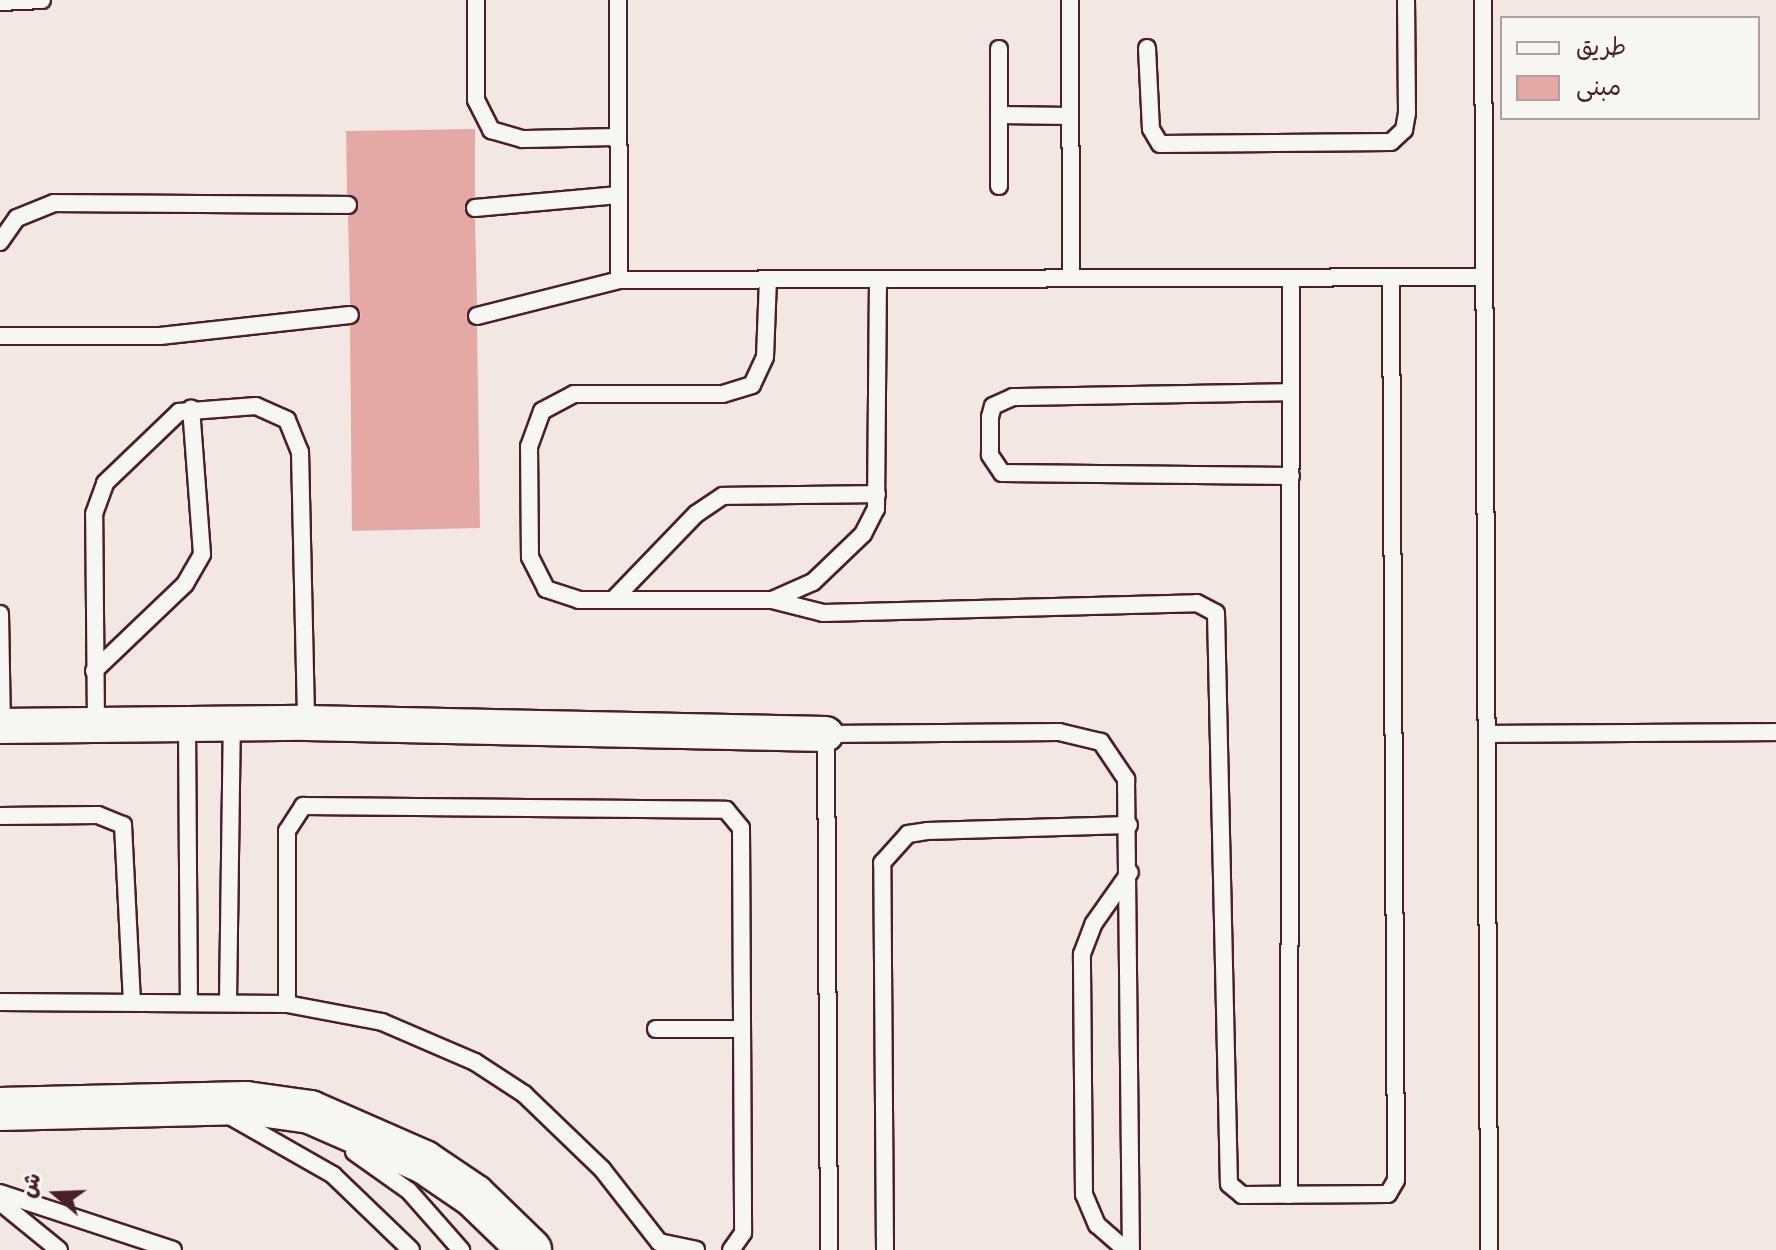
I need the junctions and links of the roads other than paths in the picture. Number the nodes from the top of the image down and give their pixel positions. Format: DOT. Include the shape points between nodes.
graph roads {
  1 [pos="42,0"];
  2 [pos="476,0"];
  3 [pos="618,0"];
  4 [pos="1070,0"];
  5 [pos="1406,0"];
  6 [pos="1483,0"];
  7 [pos="0,2"];
  8 [pos="1147,48"];
  9 [pos="999,49"];
  10 [pos="999,115"];
  11 [pos="1070,116"];
  12 [pos="618,137"];
  13 [pos="999,186"];
  14 [pos="618,195"];
  15 [pos="348,205"];
  16 [pos="475,208"];
  17 [pos="0,242"];
  18 [pos="1391,277"];
  19 [pos="1484,277"];
  20 [pos="1071,278"];
  21 [pos="1291,278"];
  22 [pos="768,279"];
  23 [pos="878,279"];
  24 [pos="619,280"];
  25 [pos="350,315"];
  26 [pos="477,316"];
  27 [pos="0,336"];
  28 [pos="1291,392"];
  29 [pos="191,408"];
  30 [pos="1291,476"];
  31 [pos="877,494"];
  32 [pos="613,600"];
  33 [pos="772,600"];
  34 [pos="0,614"];
  35 [pos="94,671"];
  36 [pos="306,723"];
  37 [pos="232,724"];
  38 [pos="96,725"];
  39 [pos="187,725"];
  40 [pos="1,726"];
  41 [pos="1776,732"];
  42 [pos="826,734"];
  43 [pos="1487,734"];
  44 [pos="0,816"];
  45 [pos="1129,825"];
  46 [pos="1130,872"];
  47 [pos="189,1000"];
  48 [pos="132,1001"];
  49 [pos="228,1001"];
  50 [pos="0,1002"];
  51 [pos="287,1004"];
  52 [pos="656,1029"];
  53 [pos="742,1029"];
  54 [pos="227,1104"];
  55 [pos="0,1109"];
  56 [pos="0,1193"];
  57 [pos="1289,1195"];
  58 [pos="0,1202"];
  59 [pos="59,1250"];
  60 [pos="173,1250"];
  61 [pos="411,1250"];
  62 [pos="461,1250"];
  63 [pos="530,1250"];
  64 [pos="696,1250"];
  65 [pos="731,1250"];
  66 [pos="829,1250"];
  67 [pos="885,1250"];
  68 [pos="1129,1250"];
  69 [pos="1489,1250"];
  1 -- 7 [label="lane"];
  2 -- 12 [label="lane" via="476,100 491,130 523,139"];
  3 -- 12 [label="lane"];
  4 -- 11 [label="lane"];
  5 -- 8 [label="lane" via="1407,113 1404,130 1383,144 1160,144 1151,129"];
  6 -- 19 [label="lane"];
  9 -- 10 [label="lane"];
  10 -- 11 [label="lane"];
  10 -- 13 [label="lane"];
  11 -- 20 [label="lane"];
  12 -- 14 [label="lane"];
  14 -- 16 [label="lane"];
  14 -- 24 [label="lane"];
  15 -- 17 [label="lane" via="54,203 17,218"];
  18 -- 19 [label="lane"];
  18 -- 21 [label="lane"];
  18 -- 57 [label="lane" via="1396,1180 1388,1194"];
  19 -- 43 [label="lane"];
  20 -- 21 [label="lane"];
  20 -- 23 [label="lane"];
  21 -- 28 [label="lane"];
  22 -- 23 [label="lane"];
  22 -- 24 [label="lane"];
  22 -- 32 [label="lane" via="765,357 752,385 722,394 574,394 556,400 533,427 535,575 561,598"];
  23 -- 31 [label="lane"];
  24 -- 26 [label="lane"];
  25 -- 27 [label="lane" via="160,336"];
  28 -- 30 [label="lane"];
  28 -- 30 [label="lane" via="1013,397 993,406 990,417 990,455 1002,473"];
  29 -- 35 [label="lane" via="168,419 98,498"];
  29 -- 35 [label="lane" via="202,554 185,584"];
  29 -- 36 [label="lane" via="273,410 296,435"];
  30 -- 57 [label="lane"];
  31 -- 32 [label="lane" via="723,496 696,514"];
  31 -- 33 [label="lane" via="863,534 813,582"];
  32 -- 33 [label="lane"];
  33 -- 57 [label="lane" via="823,613 1197,603 1216,613 1229,1184 1242,1195"];
  34 -- 40 [label="lane"];
  35 -- 38 [label="lane"];
  36 -- 37 [label="street"];
  36 -- 42 [label="street"];
  37 -- 39 [label="street"];
  37 -- 49 [label="lane"];
  38 -- 39 [label="street"];
  38 -- 40 [label="street"];
  39 -- 47 [label="lane"];
  41 -- 43 [label="lane"];
  42 -- 45 [label="lane" via="1080,734 1116,758 1126,779"];
  42 -- 66 [label="lane"];
  43 -- 69 [label="lane"];
  44 -- 48 [label="lane" via="98,815 123,825"];
  45 -- 46 [label="lane"];
  45 -- 67 [label="lane" via="927,831 900,840 882,863"];
  46 -- 68 [label="lane"];
  46 -- 68 [label="lane" via="1094,923 1082,954 1084,1195 1097,1225"];
  47 -- 48 [label="lane"];
  47 -- 49 [label="lane"];
  48 -- 50 [label="lane"];
  49 -- 51 [label="lane"];
  51 -- 53 [label="lane" via="287,831 303,806 714,808 726,810 741,828"];
  51 -- 64 [label="lane" via="382,1022 475,1062 568,1132 659,1242"];
  52 -- 53 [label="lane"];
  53 -- 65 [label="lane" via="743,1233"];
  54 -- 55 [label="street"];
  54 -- 61 [label="lane" via="333,1175"];
  54 -- 62 [label="lane" via="373,1163 409,1191"];
  54 -- 63 [label="street" via="310,1112 370,1133 474,1196"];
  56 -- 60 [label="lane"];
  58 -- 59 [label="lane"];
}
